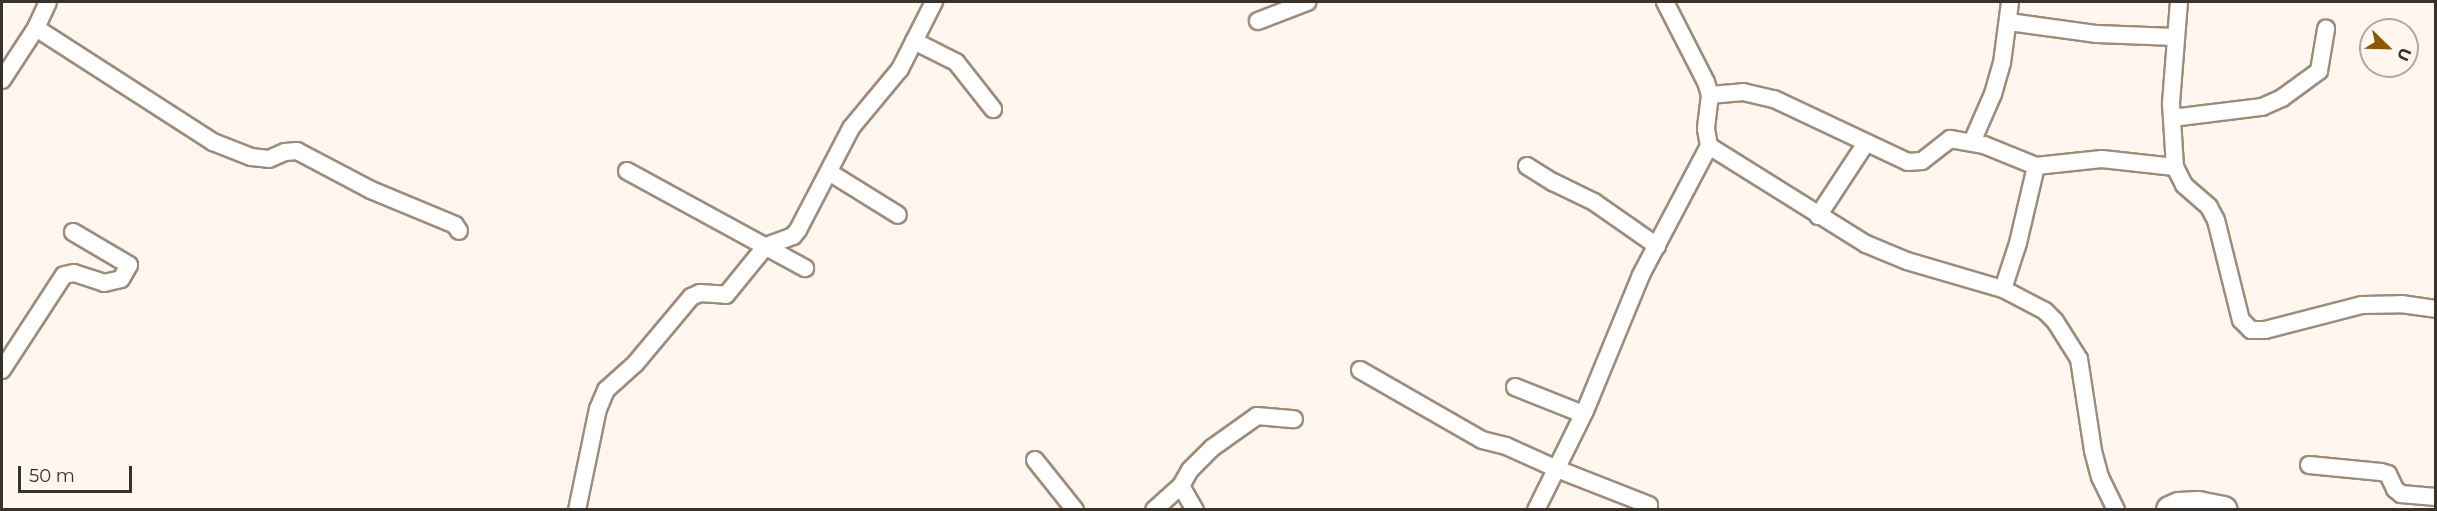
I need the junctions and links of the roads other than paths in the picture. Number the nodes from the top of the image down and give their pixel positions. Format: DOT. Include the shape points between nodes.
graph roads {
  1 [pos="48,2"];
  2 [pos="934,2"];
  3 [pos="1307,2"];
  4 [pos="1665,2"];
  5 [pos="2010,2"];
  6 [pos="2180,2"];
  7 [pos="1258,21"];
  8 [pos="2009,22"];
  9 [pos="36,28"];
  10 [pos="2326,29"];
  11 [pos="2175,37"];
  12 [pos="914,41"];
  13 [pos="2,80"];
  14 [pos="1710,96"];
  15 [pos="993,110"];
  16 [pos="2172,118"];
  17 [pos="1972,142"];
  18 [pos="1866,143"];
  19 [pos="1709,146"];
  20 [pos="1527,166"];
  21 [pos="2036,166"];
  22 [pos="2175,167"];
  23 [pos="627,171"];
  24 [pos="829,172"];
  25 [pos="898,215"];
  26 [pos="1818,216"];
  27 [pos="459,231"];
  28 [pos="73,232"];
  29 [pos="766,246"];
  30 [pos="1657,246"];
  31 [pos="805,268"];
  32 [pos="2003,289"];
  33 [pos="2436,309"];
  34 [pos="2,370"];
  35 [pos="1360,370"];
  36 [pos="1515,387"];
  37 [pos="1583,414"];
  38 [pos="1294,419"];
  39 [pos="1035,460"];
  40 [pos="2309,465"];
  41 [pos="1557,469"];
  42 [pos="1181,486"];
  43 [pos="2436,497"];
  44 [pos="1649,505"];
  45 [pos="577,510"];
  46 [pos="1075,510"];
  47 [pos="1154,510"];
  48 [pos="1195,510"];
  49 [pos="1536,510"];
  50 [pos="2116,510"];
  51 [pos="2170,510"];
  52 [pos="2224,510"];
  1 -- 9 [label="street"];
  2 -- 12 [label="street"];
  3 -- 7 [label="street"];
  4 -- 14 [label="street" via="1707,82"];
  5 -- 8 [label="street"];
  6 -- 11 [label="street"];
  8 -- 11 [label="street" via="2097,34"];
  8 -- 17 [label="street" via="1993,94"];
  9 -- 13 [label="street"];
  9 -- 27 [label="street" via="213,142 264,159 297,151 371,190 455,225"];
  10 -- 16 [label="street" via="2319,71 2282,98 2262,107"];
  11 -- 16 [label="street"];
  12 -- 15 [label="street" via="956,62"];
  12 -- 24 [label="street" via="896,74 851,128"];
  14 -- 18 [label="street" via="1743,92 1774,99"];
  14 -- 19 [label="street" via="1706,129"];
  16 -- 22 [label="street"];
  17 -- 18 [label="street" via="1950,139 1917,163"];
  17 -- 21 [label="street"];
  18 -- 26 [label="street"];
  19 -- 26 [label="street"];
  19 -- 30 [label="street"];
  20 -- 30 [label="street" via="1594,202"];
  21 -- 22 [label="street" via="2102,159"];
  21 -- 32 [label="street"];
  22 -- 33 [label="street" via="2184,185 2209,207 2216,219 2241,320 2250,330 2265,330 2362,305 2401,304"];
  23 -- 29 [label="street"];
  24 -- 25 [label="street"];
  24 -- 29 [label="street" via="793,236"];
  26 -- 32 [label="street" via="1884,254"];
  28 -- 34 [label="street" via="129,265 121,279 104,283 75,273 64,275"];
  29 -- 31 [label="street"];
  29 -- 45 [label="street" via="726,295 700,293 691,297 635,364 606,390 598,409"];
  30 -- 37 [label="street"];
  32 -- 50 [label="street" via="2050,315 2073,345 2079,359 2093,451"];
  35 -- 41 [label="street" via="1473,435"];
  36 -- 37 [label="street"];
  37 -- 41 [label="street"];
  38 -- 42 [label="street" via="1257,416 1212,448 1190,470"];
  39 -- 46 [label="street"];
  40 -- 43 [label="street" via="2381,472 2388,474 2402,494"];
  41 -- 44 [label="street"];
  41 -- 49 [label="street"];
  42 -- 47 [label="street"];
  42 -- 48 [label="street"];
  51 -- 52 [label="main road" via="2198,506"];
}
